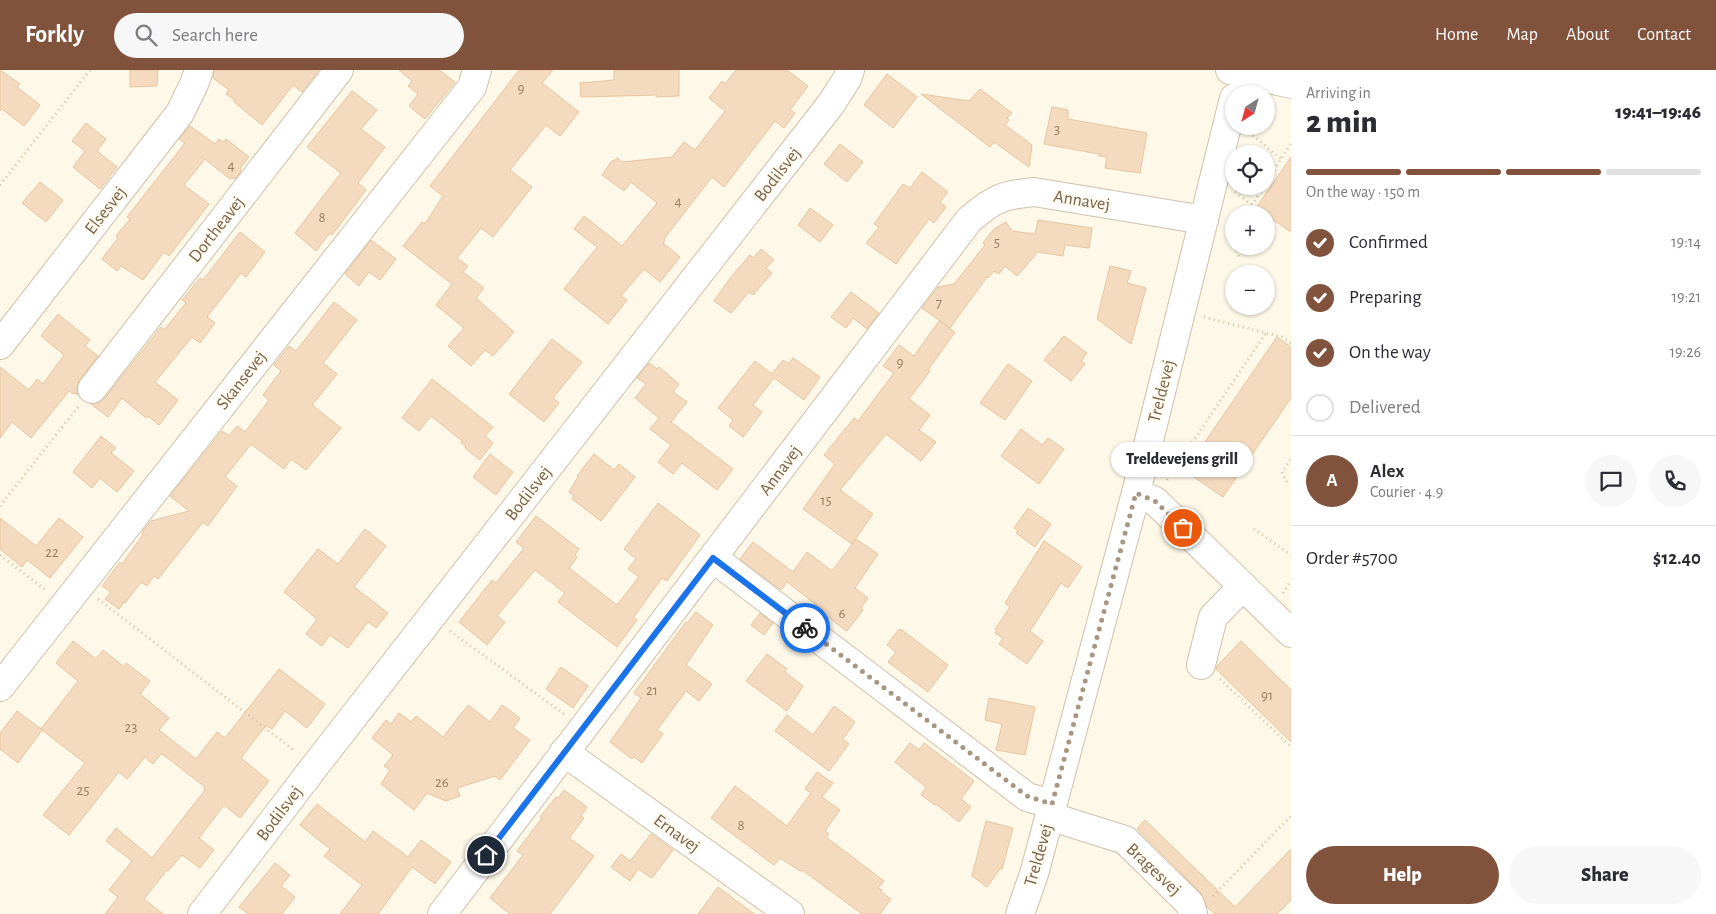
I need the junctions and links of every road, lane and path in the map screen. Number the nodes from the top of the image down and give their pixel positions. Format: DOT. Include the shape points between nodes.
graph roads {
  1 [pos="90,70"];
  2 [pos="199,70"];
  3 [pos="339,70"];
  4 [pos="477,70"];
  5 [pos="850,70"];
  6 [pos="1237,76"];
  7 [pos="1291,84"];
  8 [pos="1225,135"];
  9 [pos="1252,135"];
  10 [pos="1291,144"];
  11 [pos="1281,159"];
  12 [pos="1275,169"];
  13 [pos="0,185"];
  14 [pos="1204,220"];
  15 [pos="1181,312"];
  16 [pos="1266,333"];
  17 [pos="1291,343"];
  18 [pos="0,345"];
  19 [pos="92,389"];
  20 [pos="1291,460"];
  21 [pos="1287,482"];
  22 [pos="1146,497"];
  23 [pos="0,506"];
  24 [pos="1254,529"];
  25 [pos="0,555"];
  26 [pos="1291,555"];
  27 [pos="713,558"];
  28 [pos="1243,586"];
  29 [pos="72,595"];
  30 [pos="431,618"];
  31 [pos="1291,633"];
  32 [pos="1202,665"];
  33 [pos="0,687"];
  34 [pos="582,728"];
  35 [pos="1291,747"];
  36 [pos="564,752"];
  37 [pos="315,766"];
  38 [pos="1051,810"];
  39 [pos="1291,816"];
  40 [pos="1193,912"];
  41 [pos="202,914"];
  42 [pos="442,914"];
  43 [pos="790,914"];
  44 [pos="1020,914"];
  1 -- 13 [label="path"];
  2 -- 18 [label="street, Elsesvej" via="180,113"];
  3 -- 19 [label="street, Dortheavej"];
  4 -- 29 [label="street, Skansevej" via="472,87"];
  5 -- 30 [label="street, Bodilsvej" via="831,104"];
  6 -- 7 [label="street"];
  8 -- 14 [label="street, Treldevej"];
  9 -- 11 [label="path"];
  10 -- 11 [label="path"];
  11 -- 12 [label="path"];
  14 -- 15 [label="street, Treldevej"];
  14 -- 27 [label="street, Annavej" via="1034,192 1010,194 987,204 969,220"];
  15 -- 16 [label="path"];
  15 -- 22 [label="street, Treldevej"];
  16 -- 17 [label="path"];
  16 -- 22 [label="path" via="1162,487"];
  19 -- 23 [label="path"];
  20 -- 21 [label="path" via="1282,472"];
  22 -- 28 [label="street"];
  22 -- 38 [label="street, Treldevej"];
  24 -- 26 [label="path"];
  25 -- 29 [label="path"];
  27 -- 34 [label="street, Annavej"];
  27 -- 38 [label="street, Bragesvej" via="1027,796"];
  28 -- 31 [label="street"];
  28 -- 32 [label="street" via="1213,617"];
  29 -- 33 [label="street, Skansevej"];
  29 -- 37 [label="path"];
  30 -- 34 [label="path"];
  30 -- 37 [label="street, Bodilsvej"];
  32 -- 35 [label="path" via="1221,679"];
  34 -- 36 [label="street, Annavej"];
  36 -- 42 [label="street, Annavej"];
  36 -- 43 [label="street, Ernavej"];
  37 -- 41 [label="street, Bodilsvej"];
  38 -- 40 [label="street, Bragesvej" via="1125,840 1190,904"];
  38 -- 44 [label="street, Treldevej"];
  39 -- 40 [label="path" via="1203,906"];
}
